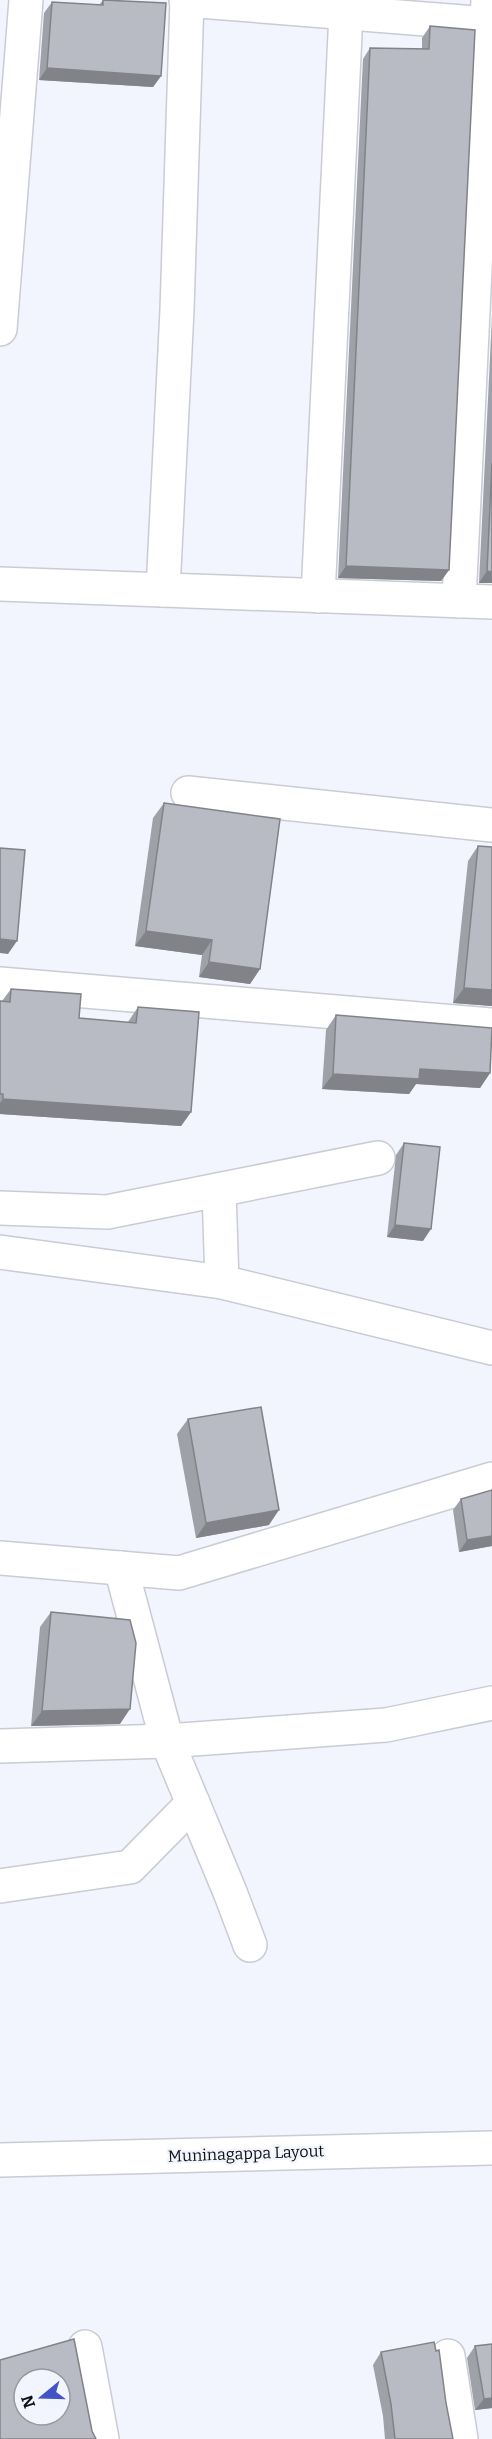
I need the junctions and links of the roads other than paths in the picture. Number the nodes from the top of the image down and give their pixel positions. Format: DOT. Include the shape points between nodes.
graph roads {
  1 [pos="26,0"];
  2 [pos="187,0"];
  3 [pos="304,5"];
  4 [pos="488,12"];
  5 [pos="346,13"];
  6 [pos="0,329"];
  7 [pos="0,584"];
  8 [pos="163,590"];
  9 [pos="318,596"];
  10 [pos="459,601"];
  11 [pos="492,603"];
  12 [pos="188,792"];
  13 [pos="492,825"];
  14 [pos="0,984"];
  15 [pos="492,1025"];
  16 [pos="378,1158"];
  17 [pos="219,1190"];
  18 [pos="0,1208"];
  19 [pos="0,1252"];
  20 [pos="222,1282"];
  21 [pos="492,1348"];
  22 [pos="492,1479"];
  23 [pos="0,1558"];
  24 [pos="122,1568"];
  25 [pos="492,1703"];
  26 [pos="167,1741"];
  27 [pos="0,1746"];
  28 [pos="193,1803"];
  29 [pos="0,1886"];
  30 [pos="250,1945"];
  31 [pos="492,2148"];
  32 [pos="0,2160"];
  33 [pos="85,2347"];
  34 [pos="448,2356"];
  35 [pos="102,2439"];
  36 [pos="460,2439"];
  1 -- 6 [label="street"];
  2 -- 3 [label="street"];
  2 -- 8 [label="street"];
  3 -- 5 [label="street"];
  4 -- 5 [label="street"];
  4 -- 10 [label="street"];
  5 -- 9 [label="street"];
  7 -- 8 [label="street"];
  8 -- 9 [label="street"];
  9 -- 10 [label="street"];
  10 -- 11 [label="street"];
  12 -- 13 [label="street"];
  14 -- 15 [label="street"];
  16 -- 17 [label="street"];
  17 -- 18 [label="street" via="107,1212"];
  17 -- 20 [label="street"];
  19 -- 20 [label="street"];
  20 -- 21 [label="street"];
  22 -- 24 [label="street" via="179,1573"];
  23 -- 24 [label="street"];
  24 -- 26 [label="street"];
  25 -- 26 [label="street" via="386,1725"];
  26 -- 27 [label="street"];
  26 -- 28 [label="street"];
  28 -- 29 [label="street" via="130,1866"];
  28 -- 30 [label="street"];
  31 -- 32 [label="street, Muninagappa Layout"];
  33 -- 35 [label="street"];
  34 -- 36 [label="street"];
}
